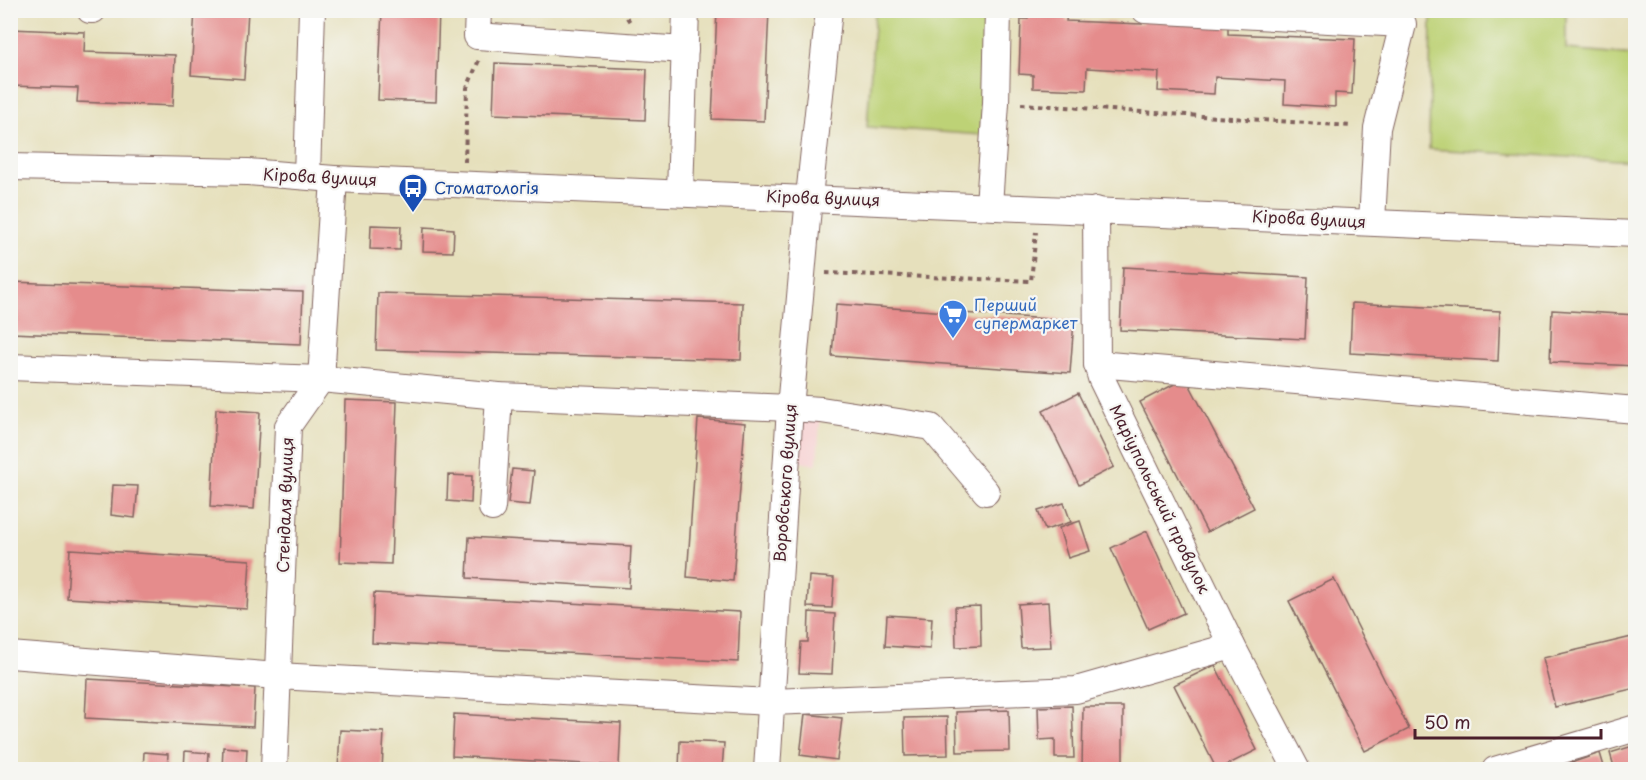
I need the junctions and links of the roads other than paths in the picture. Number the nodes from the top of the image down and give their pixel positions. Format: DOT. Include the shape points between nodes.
graph roads {
  1 [pos="312,10"];
  2 [pos="478,10"];
  3 [pos="686,10"];
  4 [pos="829,10"];
  5 [pos="998,10"];
  6 [pos="1145,10"];
  7 [pos="685,50"];
  8 [pos="10,168"];
  9 [pos="307,176"];
  10 [pos="334,179"];
  11 [pos="680,192"];
  12 [pos="809,197"];
  13 [pos="989,205"];
  14 [pos="1096,210"];
  15 [pos="1372,222"];
  16 [pos="1635,234"];
  17 [pos="1097,364"];
  18 [pos="10,367"];
  19 [pos="321,379"];
  20 [pos="499,396"];
  21 [pos="790,408"];
  22 [pos="1635,410"];
  23 [pos="986,492"];
  24 [pos="492,508"];
  25 [pos="1232,646"];
  26 [pos="10,655"];
  27 [pos="277,676"];
  28 [pos="771,702"];
  29 [pos="1635,728"];
  30 [pos="274,770"];
  31 [pos="767,770"];
  32 [pos="1297,770"];
  33 [pos="1495,770"];
  1 -- 9 [label="street"];
  2 -- 7 [label="street" via="477,36"];
  3 -- 7 [label="street"];
  4 -- 12 [label="street, Воровського вулиця"];
  5 -- 13 [label="street"];
  6 -- 15 [label="street" via="1402,24 1377,128"];
  7 -- 11 [label="street"];
  8 -- 9 [label="street, Кірова вулиця"];
  9 -- 10 [label="street, Кірова вулиця"];
  10 -- 11 [label="street, Кірова вулиця"];
  10 -- 19 [label="street"];
  11 -- 12 [label="street, Кірова вулиця"];
  12 -- 13 [label="street, Кірова вулиця"];
  12 -- 21 [label="street, Воровського вулиця"];
  13 -- 14 [label="street, Кірова вулиця"];
  14 -- 15 [label="street, Кірова вулиця"];
  14 -- 17 [label="street, Маріупольський провулок"];
  15 -- 16 [label="street, Кірова вулиця"];
  17 -- 22 [label="street"];
  17 -- 25 [label="street, Маріупольський провулок"];
  18 -- 19 [label="street"];
  19 -- 20 [label="street"];
  19 -- 27 [label="street, Стендаля вулиця" via="288,426"];
  20 -- 21 [label="street"];
  20 -- 24 [label="street"];
  21 -- 23 [label="street" via="931,427"];
  21 -- 28 [label="street, Воровського вулиця"];
  25 -- 28 [label="street" via="1076,690"];
  25 -- 32 [label="street, Маріупольський провулок"];
  26 -- 27 [label="street"];
  27 -- 28 [label="street"];
  27 -- 30 [label="street, Стендаля вулиця"];
  28 -- 31 [label="street, Воровського вулиця"];
  29 -- 33 [label="street"];
}
